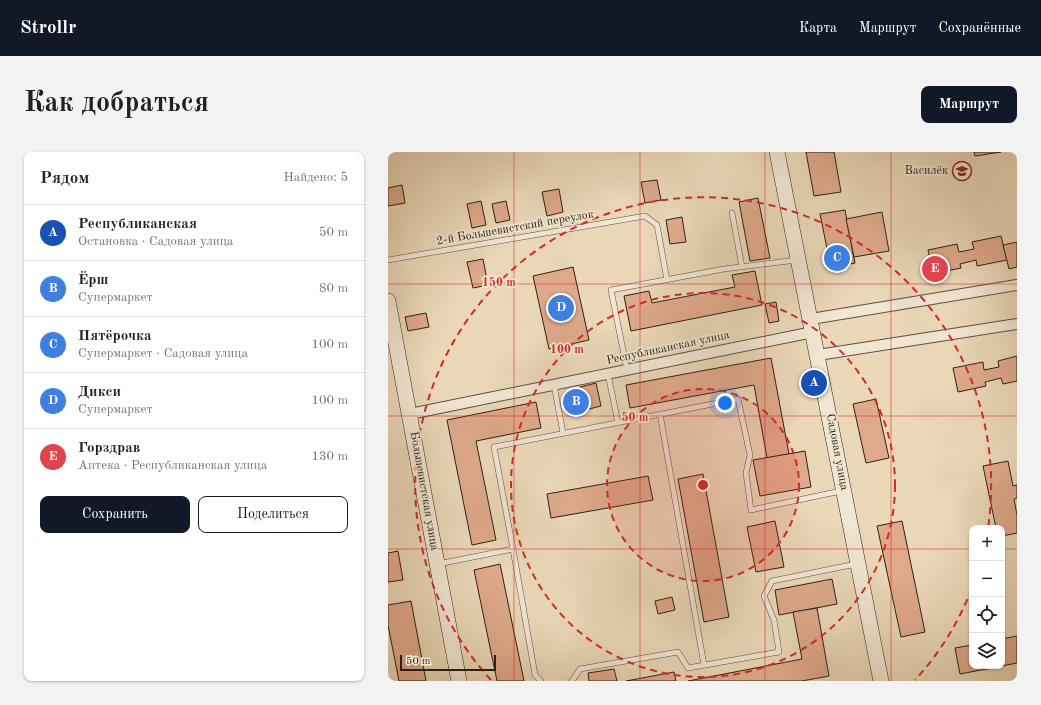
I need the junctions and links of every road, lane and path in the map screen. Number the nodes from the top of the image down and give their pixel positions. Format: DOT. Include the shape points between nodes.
graph roads {
  1 [pos="777,152"];
  2 [pos="732,213"];
  3 [pos="388,260"];
  4 [pos="799,260"];
  5 [pos="742,267"];
  6 [pos="667,280"];
  7 [pos="1017,285"];
  8 [pos="388,301"];
  9 [pos="1017,324"];
  10 [pos="812,325"];
  11 [pos="818,355"];
  12 [pos="627,370"];
  13 [pos="608,374"];
  14 [pos="554,385"];
  15 [pos="410,414"];
  16 [pos="660,414"];
  17 [pos="618,423"];
  18 [pos="564,433"];
  19 [pos="844,490"];
  20 [pos="512,550"];
  21 [pos="858,563"];
  22 [pos="437,564"];
  23 [pos="704,665"];
  24 [pos="459,681"];
  25 [pos="541,681"];
  26 [pos="572,681"];
  27 [pos="881,681"];
  1 -- 4 [label="street, Садовая улица"];
  2 -- 5 [label="lane"];
  3 -- 6 [label="lane, 2-й Большевистский переулок" via="645,216 657,225"];
  4 -- 5 [label="lane"];
  4 -- 10 [label="street, Садовая улица"];
  5 -- 6 [label="lane"];
  6 -- 12 [label="lane" via="612,290"];
  7 -- 10 [label="street, Республиканская улица"];
  8 -- 15 [label="street, Большевистская улица"];
  9 -- 11 [label="street"];
  10 -- 11 [label="street, Садовая улица"];
  10 -- 12 [label="street, Республиканская улица"];
  11 -- 19 [label="street, Садовая улица"];
  12 -- 13 [label="street, Республиканская улица"];
  13 -- 14 [label="street, Республиканская улица"];
  13 -- 17 [label="lane"];
  14 -- 15 [label="street, Республиканская улица"];
  14 -- 18 [label="lane"];
  15 -- 22 [label="street, Большевистская улица"];
  16 -- 17 [label="lane"];
  16 -- 19 [label="lane" via="738,399 750,455 746,473 751,510"];
  16 -- 23 [label="lane"];
  17 -- 18 [label="lane"];
  18 -- 20 [label="lane" via="494,447"];
  19 -- 21 [label="street, Садовая улица"];
  20 -- 22 [label="lane"];
  20 -- 25 [label="lane" via="535,675"];
  21 -- 23 [label="lane" via="772,581 764,596 774,620 779,652"];
  21 -- 27 [label="street, Садовая улица"];
  22 -- 24 [label="street, Большевистская улица"];
  23 -- 26 [label="lane" via="688,668 678,652 580,669"];
}
